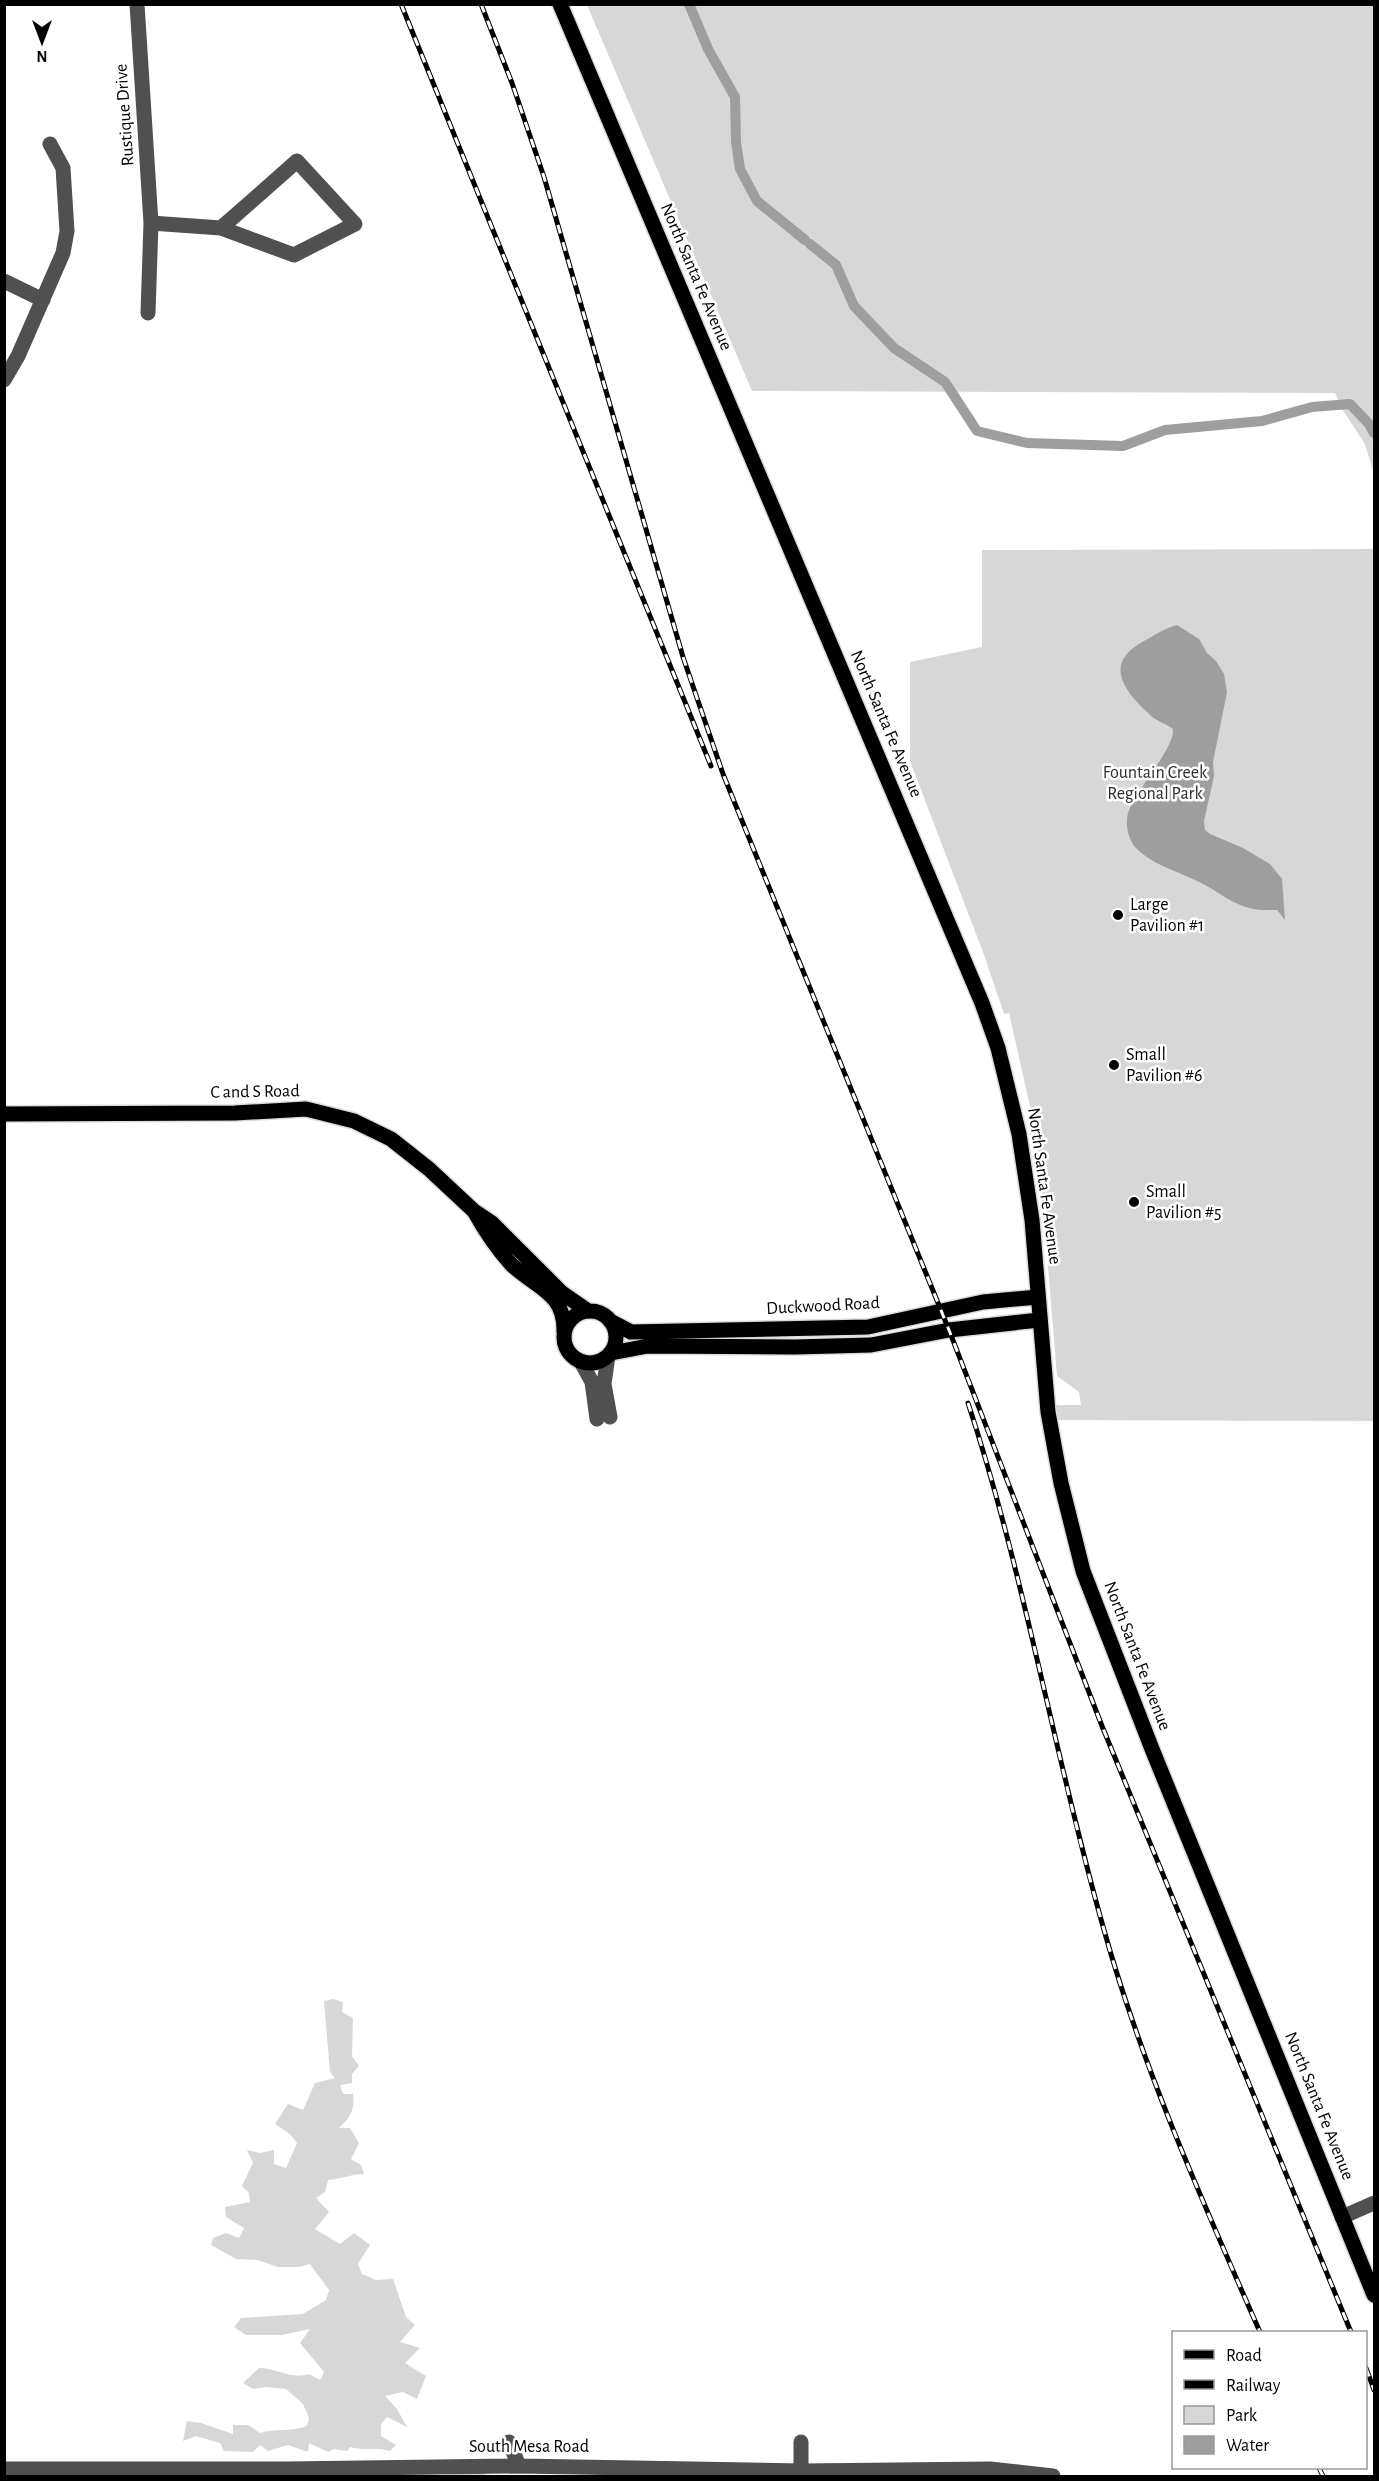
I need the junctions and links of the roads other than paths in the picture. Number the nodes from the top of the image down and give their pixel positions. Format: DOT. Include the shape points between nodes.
graph roads {
  1 [pos="137,4"];
  2 [pos="560,4"];
  3 [pos="50,144"];
  4 [pos="151,223"];
  5 [pos="220,228"];
  6 [pos="4,281"];
  7 [pos="43,300"];
  8 [pos="148,313"];
  9 [pos="4,380"];
  10 [pos="4,1114"];
  11 [pos="474,1211"];
  12 [pos="1038,1297"];
  13 [pos="588,1311"];
  14 [pos="1040,1320"];
  15 [pos="610,1321"];
  16 [pos="564,1332"];
  17 [pos="609,1355"];
  18 [pos="581,1362"];
  19 [pos="1374,2203"];
  20 [pos="1342,2217"];
  21 [pos="1374,2295"];
  22 [pos="508,2442"];
  23 [pos="801,2442"];
  24 [pos="519,2466"];
  25 [pos="4,2469"];
  26 [pos="801,2474"];
  27 [pos="1053,2476"];
  1 -- 4 [label="street, Rustique Drive"];
  2 -- 12 [label="main road, North Santa Fe Avenue" via="982,1003 998,1048 1019,1134"];
  3 -- 7 [label="street" via="63,168 67,231 63,253"];
  4 -- 5 [label="street"];
  4 -- 8 [label="street, Rustique Drive"];
  5 -- 5 [label="street" via="297,160 355,224 294,255"];
  6 -- 7 [label="street"];
  7 -- 9 [label="street"];
  10 -- 11 [label="main road, C and S Road" via="306,1109 354,1121 391,1139"];
  11 -- 13 [label="main road, C and S Road" via="492,1222 562,1293"];
  11 -- 16 [label="main road, C and S Road" via="485,1232 511,1264 556,1299 564,1319"];
  12 -- 14 [label="main road, North Santa Fe Avenue"];
  12 -- 15 [label="main road, Duckwood Road" via="983,1302 868,1327 631,1332"];
  13 -- 15 [label="main road"];
  13 -- 16 [label="main road" via="572,1317"];
  14 -- 17 [label="main road" via="949,1329 871,1345 648,1346"];
  14 -- 20 [label="main road, North Santa Fe Avenue" via="1048,1412 1083,1571"];
  15 -- 17 [label="main road" via="616,1336"];
  16 -- 18 [label="main road" via="566,1349"];
  17 -- 18 [label="main road" via="596,1363"];
  17 -- 18 [label="street" via="604,1418"];
  19 -- 20 [label="street"];
  20 -- 21 [label="main road, North Santa Fe Avenue"];
  22 -- 24 [label="street"];
  23 -- 26 [label="street"];
  24 -- 25 [label="street, South Mesa Road"];
  24 -- 26 [label="street, South Mesa Road"];
  26 -- 27 [label="street, South Mesa Road" via="990,2469"];
}
